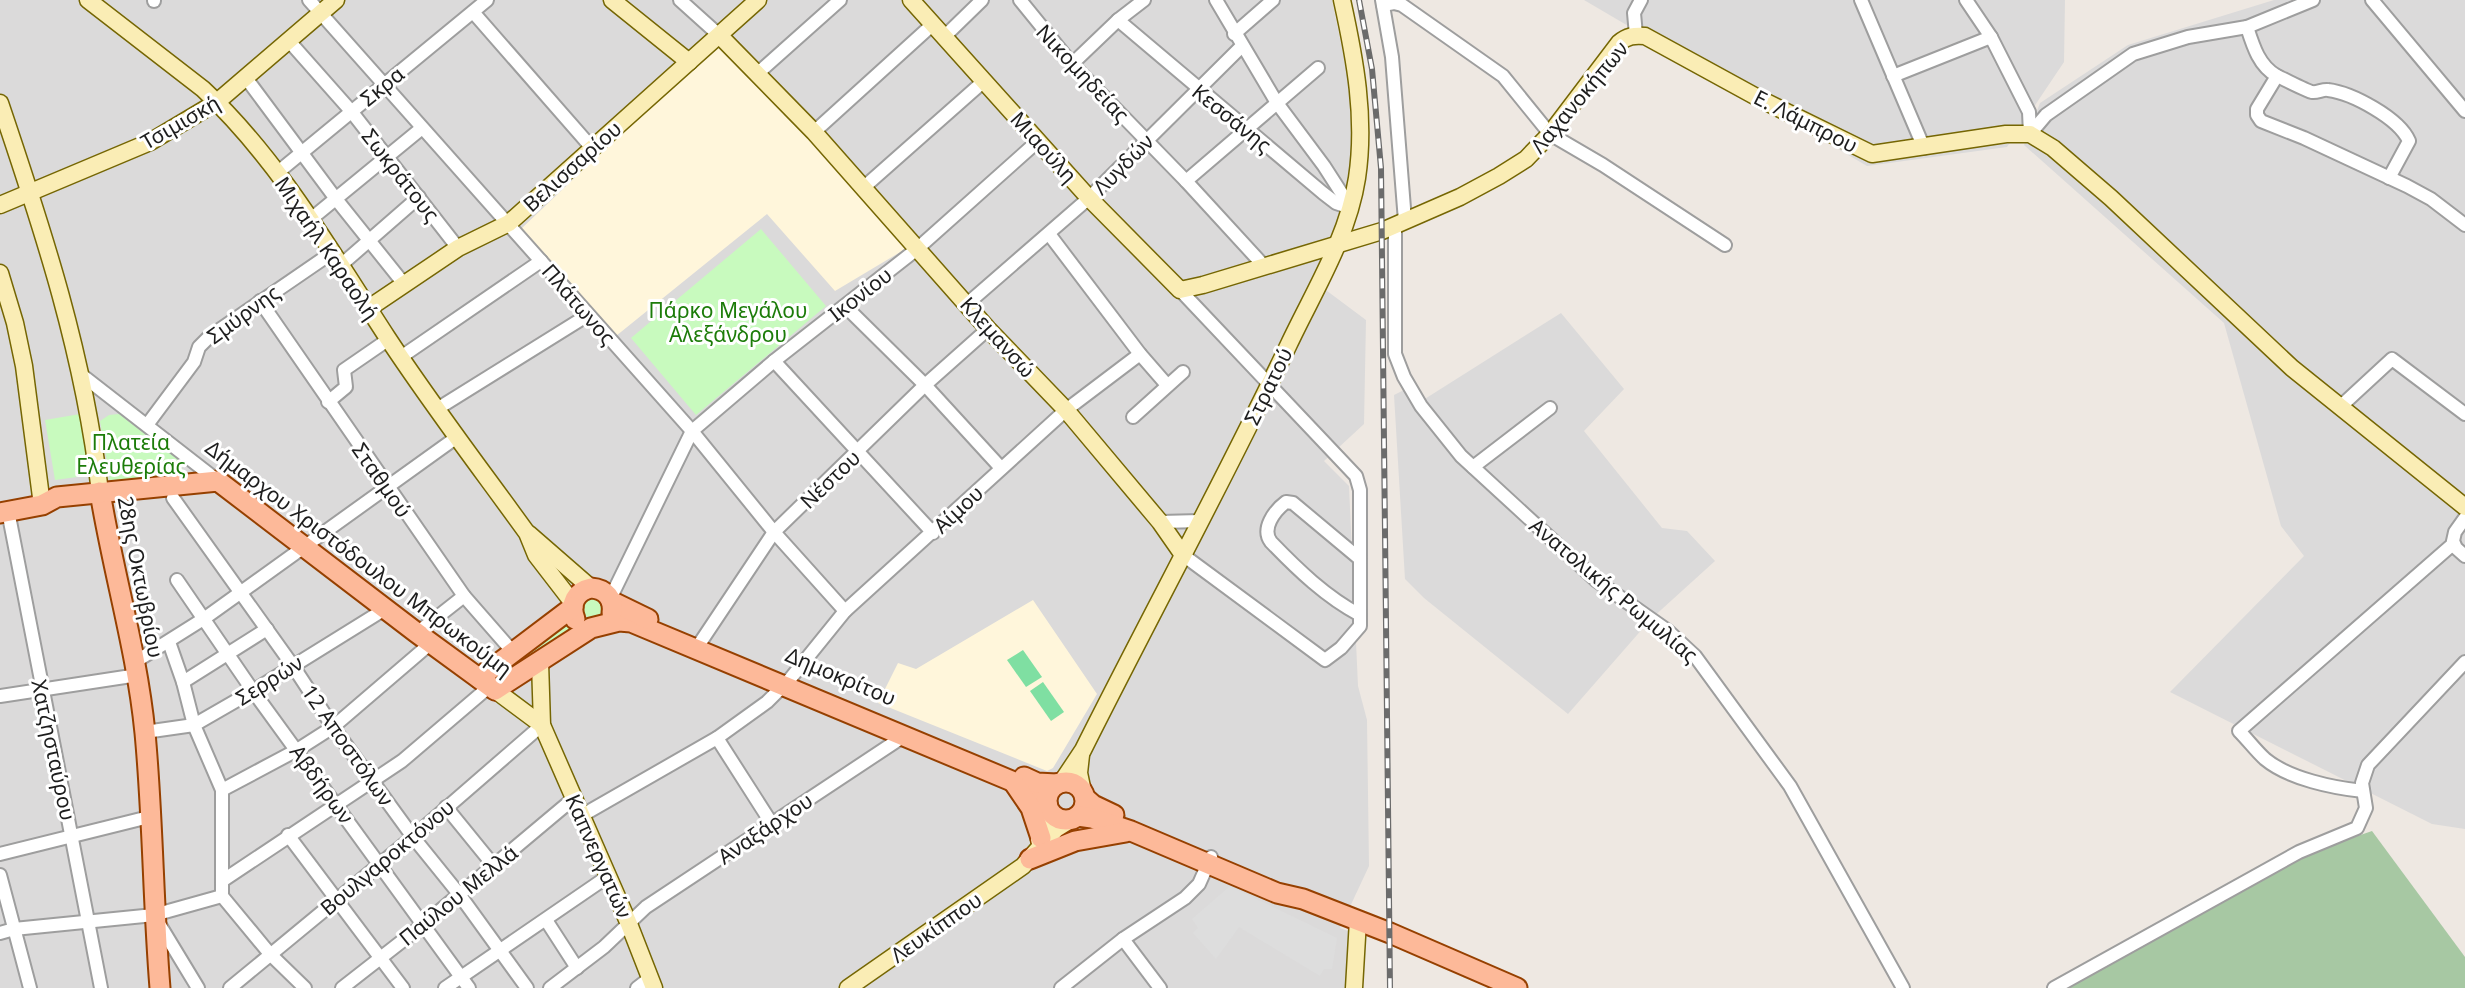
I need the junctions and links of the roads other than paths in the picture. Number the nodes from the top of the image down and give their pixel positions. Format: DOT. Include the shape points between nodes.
graph roads {
  1 [pos="88,0"];
  2 [pos="309,0"];
  3 [pos="336,0"];
  4 [pos="487,0"];
  5 [pos="612,0"];
  6 [pos="680,0"];
  7 [pos="758,0"];
  8 [pos="840,0"];
  9 [pos="911,0"];
  10 [pos="982,0"];
  11 [pos="1020,0"];
  12 [pos="1144,0"];
  13 [pos="1216,0"];
  14 [pos="1273,0"];
  15 [pos="1342,0"];
  16 [pos="1641,0"];
  17 [pos="1861,0"];
  18 [pos="1966,0"];
  19 [pos="2313,0"];
  20 [pos="2372,0"];
  21 [pos="1383,3"];
  22 [pos="473,12"];
  23 [pos="321,13"];
  24 [pos="1118,20"];
  25 [pos="2247,27"];
  26 [pos="938,31"];
  27 [pos="1234,34"];
  28 [pos="1636,35"];
  29 [pos="720,36"];
  30 [pos="1991,37"];
  31 [pos="289,41"];
  32 [pos="1242,46"];
  33 [pos="689,62"];
  34 [pos="1072,64"];
  35 [pos="1318,68"];
  36 [pos="758,73"];
  37 [pos="1893,76"];
  38 [pos="2277,76"];
  39 [pos="246,78"];
  40 [pos="984,81"];
  41 [pos="385,83"];
  42 [pos="1198,90"];
  43 [pos="217,102"];
  44 [pos="0,103"];
  45 [pos="1277,103"];
  46 [pos="351,111"];
  47 [pos="2465,111"];
  48 [pos="422,128"];
  49 [pos="1247,129"];
  50 [pos="814,132"];
  51 [pos="1549,134"];
  52 [pos="2030,134"];
  53 [pos="1147,140"];
  54 [pos="1038,141"];
  55 [pos="592,148"];
  56 [pos="1924,148"];
  57 [pos="302,152"];
  58 [pos="387,156"];
  59 [pos="276,173"];
  60 [pos="2389,178"];
  61 [pos="1186,181"];
  62 [pos="863,188"];
  63 [pos="31,193"];
  64 [pos="419,197"];
  65 [pos="1090,198"];
  66 [pos="336,199"];
  67 [pos="0,205"];
  68 [pos="1351,208"];
  69 [pos="311,219"];
  70 [pos="509,223"];
  71 [pos="1400,223"];
  72 [pos="2465,225"];
  73 [pos="1049,234"];
  74 [pos="370,241"];
  75 [pos="1337,244"];
  76 [pos="1725,245"];
  77 [pos="458,248"];
  78 [pos="917,249"];
  79 [pos="337,259"];
  80 [pos="541,261"];
  81 [pos="1264,266"];
  82 [pos="0,273"];
  83 [pos="404,284"];
  84 [pos="1180,290"];
  85 [pos="260,301"];
  86 [pos="967,304"];
  87 [pos="845,306"];
  88 [pos="369,308"];
  89 [pos="588,315"];
  90 [pos="11,327"];
  91 [pos="988,329"];
  92 [pos="0,335"];
  93 [pos="389,339"];
  94 [pos="1140,354"];
  95 [pos="401,357"];
  96 [pos="774,362"];
  97 [pos="1183,372"];
  98 [pos="83,376"];
  99 [pos="925,385"];
  100 [pos="1167,385"];
  101 [pos="1269,386"];
  102 [pos="328,402"];
  103 [pos="2340,407"];
  104 [pos="1550,408"];
  105 [pos="437,409"];
  106 [pos="1066,411"];
  107 [pos="2465,414"];
  108 [pos="1133,417"];
  109 [pos="146,425"];
  110 [pos="692,431"];
  111 [pos="457,437"];
  112 [pos="857,452"];
  113 [pos="1473,467"];
  114 [pos="1002,468"];
  115 [pos="226,486"];
  116 [pos="386,486"];
  117 [pos="102,498"];
  118 [pos="173,498"];
  119 [pos="42,505"];
  120 [pos="2464,507"];
  121 [pos="4,512"];
  122 [pos="1160,522"];
  123 [pos="1200,522"];
  124 [pos="774,532"];
  125 [pos="527,533"];
  126 [pos="933,533"];
  127 [pos="2453,544"];
  128 [pos="305,545"];
  129 [pos="1183,555"];
  130 [pos="2465,556"];
  131 [pos="1360,559"];
  132 [pos="177,580"];
  133 [pos="592,588"];
  134 [pos="241,592"];
  135 [pos="464,596"];
  136 [pos="611,600"];
  137 [pos="573,605"];
  138 [pos="385,609"];
  139 [pos="845,611"];
  140 [pos="1360,615"];
  141 [pos="205,618"];
  142 [pos="597,626"];
  143 [pos="267,629"];
  144 [pos="424,638"];
  145 [pos="169,642"];
  146 [pos="699,645"];
  147 [pos="513,652"];
  148 [pos="230,655"];
  149 [pos="540,662"];
  150 [pos="292,666"];
  151 [pos="2463,668"];
  152 [pos="136,669"];
  153 [pos="183,682"];
  154 [pos="787,682"];
  155 [pos="488,685"];
  156 [pos="41,689"];
  157 [pos="253,691"];
  158 [pos="0,696"];
  159 [pos="194,724"];
  160 [pos="542,724"];
  161 [pos="333,727"];
  162 [pos="145,732"];
  163 [pos="904,736"];
  164 [pos="717,738"];
  165 [pos="297,750"];
  166 [pos="1083,750"];
  167 [pos="373,782"];
  168 [pos="1014,782"];
  169 [pos="1059,783"];
  170 [pos="222,790"];
  171 [pos="2363,791"];
  172 [pos="573,799"];
  173 [pos="337,805"];
  174 [pos="1048,805"];
  175 [pos="1079,806"];
  176 [pos="446,807"];
  177 [pos="581,816"];
  178 [pos="149,817"];
  179 [pos="772,824"];
  180 [pos="1131,831"];
  181 [pos="288,835"];
  182 [pos="72,837"];
  183 [pos="413,837"];
  184 [pos="1041,838"];
  185 [pos="0,854"];
  186 [pos="1209,860"];
  187 [pos="1027,862"];
  188 [pos="380,864"];
  189 [pos="494,866"];
  190 [pos="0,876"];
  191 [pos="607,877"];
  192 [pos="222,881"];
  193 [pos="459,894"];
  194 [pos="222,896"];
  195 [pos="337,901"];
  196 [pos="154,915"];
  197 [pos="546,920"];
  198 [pos="1358,920"];
  199 [pos="87,922"];
  200 [pos="424,924"];
  201 [pos="629,924"];
  202 [pos="14,929"];
  203 [pos="0,933"];
  204 [pos="1123,939"];
  205 [pos="499,950"];
  206 [pos="270,954"];
  207 [pos="381,958"];
  208 [pos="577,968"];
  209 [pos="466,982"];
  210 [pos="647,985"];
  211 [pos="858,985"];
  212 [pos="30,988"];
  213 [pos="101,988"];
  214 [pos="160,988"];
  215 [pos="198,988"];
  216 [pos="230,988"];
  217 [pos="305,988"];
  218 [pos="342,988"];
  219 [pos="403,988"];
  220 [pos="445,988"];
  221 [pos="527,988"];
  222 [pos="550,988"];
  223 [pos="1061,988"];
  224 [pos="1160,988"];
  225 [pos="1354,988"];
  226 [pos="1517,988"];
  227 [pos="1903,988"];
  228 [pos="2054,988"];
  1 -- 43 [label="street, Μιχαήλ Καραολή"];
  2 -- 23 [label="street, Πλάτωνος"];
  3 -- 23 [label="street, Τσιμισκή"];
  4 -- 22 [label="street, Σκρα"];
  5 -- 33 [label="street"];
  6 -- 29 [label="street, Κλεμανσώ"];
  7 -- 29 [label="street, Βελισσαρίου"];
  8 -- 36 [label="street"];
  9 -- 26 [label="street, Μιαούλη"];
  10 -- 26 [label="street"];
  11 -- 34 [label="street, Νικομηδείας"];
  12 -- 24 [label="street"];
  13 -- 27 [label="street"];
  14 -- 27 [label="street"];
  15 -- 68 [label="street, Στρατού" via="1361,113"];
  16 -- 28 [label="street, Λαχανοκήπων" via="1634,13"];
  17 -- 37 [label="street"];
  18 -- 30 [label="street"];
  19 -- 25 [label="street"];
  20 -- 47 [label="street"];
  21 -- 51 [label="street" via="1402,5 1503,76"];
  21 -- 71 [label="street, Ανατολικής Ρωμυλίας" via="1392,57"];
  22 -- 41 [label="street, Σκρα"];
  22 -- 55 [label="street"];
  23 -- 31 [label="street, Τσιμισκή"];
  23 -- 41 [label="street, Πλάτωνος"];
  24 -- 34 [label="street"];
  24 -- 42 [label="street, Κεσσάνης"];
  25 -- 38 [label="street" via="2261,61"];
  25 -- 52 [label="street" via="2188,37 2133,54 2046,115"];
  26 -- 40 [label="street, Μιαούλη"];
  26 -- 50 [label="street"];
  27 -- 32 [label="street"];
  28 -- 51 [label="street, Λαχανοκήπων" via="1619,43"];
  28 -- 56 [label="street, Ε. Λάμπρου" via="1872,154"];
  29 -- 33 [label="street, Βελισσαρίου"];
  29 -- 36 [label="street, Κλεμανσώ"];
  30 -- 37 [label="street"];
  30 -- 52 [label="street" via="2029,112"];
  31 -- 39 [label="street, Τσιμισκή"];
  31 -- 46 [label="street, Σωκράτους"];
  32 -- 42 [label="street, Λυγδών"];
  32 -- 45 [label="street"];
  33 -- 55 [label="street, Βελισσαρίου"];
  34 -- 53 [label="street, Νικομηδείας"];
  35 -- 45 [label="street"];
  36 -- 50 [label="street, Κλεμανσώ"];
  37 -- 56 [label="street"];
  38 -- 60 [label="street" via="2258,109 2261,121"];
  38 -- 60 [label="street" via="2311,92 2325,89 2360,101 2406,133 2409,141"];
  39 -- 43 [label="street, Τσιμισκή"];
  39 -- 57 [label="street"];
  40 -- 54 [label="street, Μιαούλη"];
  40 -- 62 [label="street"];
  41 -- 46 [label="street, Σκρα"];
  41 -- 48 [label="street, Πλάτωνος"];
  42 -- 49 [label="street, Κεσσάνης"];
  42 -- 53 [label="street, Λυγδών"];
  43 -- 59 [label="street, Μιχαήλ Καραολή"];
  43 -- 63 [label="street, Τσιμισκή" via="150,142"];
  44 -- 63 [label="street, 28ης Οκτωβρίου"];
  45 -- 49 [label="street"];
  45 -- 68 [label="street"];
  46 -- 57 [label="street, Σκρα"];
  46 -- 58 [label="street, Σωκράτους"];
  48 -- 58 [label="street"];
  48 -- 70 [label="street, Πλάτωνος"];
  49 -- 61 [label="street"];
  49 -- 68 [label="street, Κεσσάνης" via="1336,203"];
  50 -- 62 [label="street, Κλεμανσώ"];
  51 -- 71 [label="street, Λαχανοκήπων" via="1526,159 1499,176"];
  51 -- 76 [label="street"];
  52 -- 56 [label="street, Ε. Λάμπρου"];
  52 -- 103 [label="street" via="2111,198 2292,368"];
  53 -- 61 [label="street, Νικομηδείας"];
  53 -- 65 [label="street, Λυγδών"];
  54 -- 65 [label="street, Μιαούλη"];
  54 -- 78 [label="street, Ικονίου"];
  55 -- 70 [label="street, Βελισσαρίου"];
  57 -- 59 [label="street, Σκρα"];
  57 -- 66 [label="street"];
  58 -- 64 [label="street, Σωκράτους"];
  58 -- 66 [label="street"];
  59 -- 69 [label="street, Μιχαήλ Καραολή"];
  60 -- 72 [label="street" via="2431,199"];
  61 -- 81 [label="street, Νικομηδείας"];
  62 -- 78 [label="street, Κλεμανσώ"];
  63 -- 67 [label="street, Τσιμισκή"];
  63 -- 98 [label="street, 28ης Οκτωβρίου"];
  64 -- 74 [label="street, Σμύρνης"];
  64 -- 77 [label="street, Σωκράτους"];
  65 -- 73 [label="street, Λυγδών"];
  65 -- 84 [label="street, Μιαούλη"];
  66 -- 69 [label="street"];
  66 -- 74 [label="street"];
  68 -- 75 [label="street, Στρατού"];
  69 -- 79 [label="street, Μιχαήλ Καραολή"];
  70 -- 77 [label="street, Βελισσαρίου"];
  70 -- 80 [label="street, Πλάτωνος"];
  71 -- 75 [label="street, Λαχανοκήπων"];
  71 -- 113 [label="street, Ανατολικής Ρωμυλίας" via="1395,354 1422,406"];
  73 -- 86 [label="street, Λυγδών"];
  73 -- 94 [label="street"];
  74 -- 79 [label="street, Σμύρνης"];
  74 -- 83 [label="street"];
  75 -- 81 [label="street"];
  75 -- 101 [label="street, Στρατού"];
  77 -- 83 [label="street, Βελισσαρίου"];
  78 -- 86 [label="street, Κλεμανσώ"];
  78 -- 87 [label="street, Ικονίου"];
  79 -- 85 [label="street, Σμύρνης"];
  79 -- 88 [label="street, Μιχαήλ Καραολή"];
  80 -- 89 [label="street, Πλάτωνος"];
  80 -- 95 [label="street"];
  81 -- 84 [label="street"];
  82 -- 90 [label="street"];
  83 -- 88 [label="street, Βελισσαρίου"];
  84 -- 101 [label="street"];
  85 -- 102 [label="street, Σταθμού"];
  85 -- 109 [label="street, Σμύρνης" via="199,347 194,362"];
  86 -- 91 [label="street, Κλεμανσώ"];
  87 -- 96 [label="street, Ικονίου"];
  87 -- 99 [label="street"];
  88 -- 93 [label="street, Μιχαήλ Καραολή"];
  89 -- 105 [label="street"];
  89 -- 110 [label="street, Πλάτωνος"];
  90 -- 92 [label="street"];
  90 -- 119 [label="street" via="24,366"];
  91 -- 99 [label="street, Νέστου"];
  91 -- 106 [label="street, Κλεμανσώ"];
  93 -- 95 [label="street, Μιχαήλ Καραολή"];
  93 -- 102 [label="street" via="344,370 346,387"];
  94 -- 100 [label="street"];
  94 -- 106 [label="street, Αίμου"];
  95 -- 105 [label="street, Μιχαήλ Καραολή"];
  96 -- 110 [label="street, Ικονίου"];
  96 -- 112 [label="street"];
  97 -- 100 [label="street"];
  98 -- 109 [label="street, Δήμαρχου Χριστόδουλου Μπρωκούμη"];
  98 -- 117 [label="street, 28ης Οκτωβρίου"];
  99 -- 112 [label="street, Νέστου"];
  99 -- 114 [label="street"];
  100 -- 108 [label="street"];
  101 -- 123 [label="street, Στρατού"];
  101 -- 131 [label="street" via="1356,476"];
  102 -- 116 [label="street, Σταθμού"];
  103 -- 107 [label="street" via="2392,359"];
  103 -- 120 [label="street"];
  104 -- 113 [label="street"];
  105 -- 111 [label="street, Μιχαήλ Καραολή"];
  106 -- 114 [label="street, Αίμου"];
  106 -- 122 [label="street, Κλεμανσώ"];
  109 -- 115 [label="street, Δήμαρχου Χριστόδουλου Μπρωκούμη"];
  110 -- 124 [label="street, Πλάτωνος"];
  110 -- 136 [label="street, Ικονίου"];
  111 -- 116 [label="street"];
  111 -- 125 [label="street, Μιχαήλ Καραολή"];
  112 -- 124 [label="street, Νέστου"];
  112 -- 126 [label="street"];
  113 -- 227 [label="street, Ανατολικής Ρωμυλίας" via="1597,581 1695,656 1790,786"];
  114 -- 126 [label="street, Αίμου"];
  115 -- 117 [label="main road"];
  115 -- 118 [label="main road"];
  115 -- 128 [label="main road, Δήμαρχου Χριστόδουλου Μπρωκούμη"];
  116 -- 128 [label="street"];
  116 -- 135 [label="street, Σταθμού"];
  117 -- 118 [label="main road"];
  117 -- 119 [label="main road" via="57,497"];
  117 -- 152 [label="main road, 28ης Οκτωβρίου"];
  118 -- 134 [label="street, 12 Αποστόλων"];
  119 -- 121 [label="main road"];
  120 -- 127 [label="street"];
  121 -- 156 [label="street, Χατζησταύρου"];
  122 -- 123 [label="street"];
  122 -- 129 [label="street, Κλεμανσώ"];
  123 -- 129 [label="street, Στρατού"];
  124 -- 139 [label="street, Πλάτωνος"];
  124 -- 146 [label="street, Νέστου"];
  125 -- 133 [label="street, Μιχαήλ Καραολή"];
  125 -- 137 [label="street, Μιχαήλ Καραολή"];
  126 -- 139 [label="street, Αίμου"];
  127 -- 130 [label="street"];
  127 -- 171 [label="street" via="2239,731 2281,768 2325,785"];
  128 -- 134 [label="street"];
  128 -- 138 [label="main road, Δήμαρχου Χριστόδουλου Μπρωκούμη"];
  129 -- 140 [label="street, Κλεμανσώ" via="1325,660 1358,628"];
  129 -- 166 [label="street, Στρατού"];
  131 -- 140 [label="street"];
  131 -- 140 [label="street" via="1293,503 1282,505 1266,530 1271,542 1317,586"];
  132 -- 141 [label="street, Αβδήρων"];
  133 -- 136 [label="main road"];
  133 -- 137 [label="main road" via="580,593"];
  134 -- 141 [label="street"];
  134 -- 143 [label="street, 12 Αποστόλων"];
  135 -- 144 [label="street"];
  135 -- 147 [label="street, Σταθμού"];
  136 -- 142 [label="main road" via="612,614"];
  136 -- 146 [label="main road, Δημοκρίτου"];
  137 -- 142 [label="main road" via="575,619 584,626"];
  137 -- 147 [label="main road"];
  138 -- 144 [label="main road, Δήμαρχου Χριστόδουλου Μπρωκούμη"];
  138 -- 150 [label="street, Σερρών"];
  139 -- 154 [label="street, Αίμου"];
  141 -- 145 [label="street"];
  141 -- 148 [label="street, Αβδήρων"];
  142 -- 146 [label="main road, Δημοκρίτου" via="631,622"];
  142 -- 149 [label="main road"];
  143 -- 148 [label="street"];
  143 -- 150 [label="street, 12 Αποστόλων"];
  144 -- 155 [label="main road, Δήμαρχου Χριστόδουλου Μπρωκούμη"];
  144 -- 161 [label="street"];
  145 -- 152 [label="street"];
  145 -- 153 [label="street"];
  146 -- 154 [label="main road, Δημοκρίτου"];
  147 -- 155 [label="main road"];
  148 -- 153 [label="street"];
  148 -- 157 [label="street, Αβδήρων"];
  149 -- 155 [label="main road"];
  149 -- 160 [label="street"];
  150 -- 157 [label="street, Σερρών"];
  150 -- 161 [label="street, 12 Αποστόλων"];
  151 -- 171 [label="street" via="2368,765"];
  152 -- 156 [label="street"];
  152 -- 162 [label="main road, 28ης Οκτωβρίου"];
  153 -- 159 [label="street"];
  154 -- 163 [label="main road, Δημοκρίτου"];
  154 -- 164 [label="street"];
  154 -- 169 [label="main road, Δημοκρίτου" via="1037,783"];
  155 -- 160 [label="street, Δήμαρχου Χριστόδουλου Μπρωκούμη"];
  155 -- 167 [label="street"];
  156 -- 158 [label="street"];
  156 -- 182 [label="street, Χατζησταύρου"];
  157 -- 159 [label="street, Σερρών"];
  157 -- 165 [label="street, Αβδήρων"];
  159 -- 162 [label="street, Σερρών"];
  159 -- 170 [label="street"];
  160 -- 172 [label="street, Καπνεργατών"];
  160 -- 176 [label="street, Βουλγαροκτόνου"];
  161 -- 165 [label="street"];
  161 -- 167 [label="street, 12 Αποστόλων"];
  162 -- 178 [label="main road, 28ης Οκτωβρίου"];
  163 -- 168 [label="main road, Δημοκρίτου"];
  163 -- 179 [label="street, Αναξάρχου"];
  164 -- 177 [label="street"];
  164 -- 179 [label="street"];
  165 -- 170 [label="street"];
  165 -- 173 [label="street, Αβδήρων"];
  166 -- 169 [label="street, Στρατού"];
  166 -- 175 [label="street, Στρατού"];
  167 -- 173 [label="street"];
  167 -- 183 [label="street, 12 Αποστόλων"];
  168 -- 174 [label="main road, Δημοκρίτου" via="1037,793"];
  168 -- 184 [label="main road" via="1031,808"];
  169 -- 174 [label="main road" via="1049,792"];
  169 -- 175 [label="main road, Δημοκρίτου" via="1073,783"];
  170 -- 192 [label="street"];
  171 -- 228 [label="street" via="2366,807 2357,828 2300,852"];
  172 -- 177 [label="street, Καπνεργατών"];
  172 -- 189 [label="street, Παύλου Μελλά"];
  173 -- 181 [label="street"];
  173 -- 188 [label="street, Αβδήρων"];
  174 -- 175 [label="main road, Δημοκρίτου" via="1055,816 1066,820"];
  174 -- 184 [label="street, Λευκίππου"];
  175 -- 180 [label="main road" via="1092,818"];
  175 -- 186 [label="main road" via="1100,809"];
  175 -- 187 [label="street, Λευκίππου"];
  176 -- 183 [label="street, Βουλγαροκτόνου"];
  176 -- 189 [label="street"];
  177 -- 191 [label="street, Καπνεργατών"];
  178 -- 182 [label="street"];
  178 -- 196 [label="main road, 28ης Οκτωβρίου"];
  179 -- 201 [label="street, Αναξάρχου" via="646,907"];
  180 -- 186 [label="main road"];
  180 -- 187 [label="main road" via="1075,841"];
  181 -- 192 [label="street"];
  181 -- 195 [label="street"];
  182 -- 185 [label="street"];
  182 -- 199 [label="street, Χατζησταύρου"];
  183 -- 188 [label="street, Βουλγαροκτόνου"];
  183 -- 193 [label="street, 12 Αποστόλων"];
  184 -- 187 [label="street, Λευκίππου"];
  186 -- 198 [label="main road" via="1277,893"];
  186 -- 204 [label="street" via="1199,884 1185,898"];
  187 -- 211 [label="street, Λευκίππου"];
  188 -- 195 [label="street, Βουλγαροκτόνου"];
  188 -- 200 [label="street, Αβδήρων"];
  189 -- 193 [label="street, Παύλου Μελλά"];
  190 -- 202 [label="street"];
  191 -- 197 [label="street"];
  191 -- 201 [label="street, Καπνεργατών"];
  192 -- 194 [label="street"];
  193 -- 200 [label="street, Παύλου Μελλά"];
  193 -- 205 [label="street, 12 Αποστόλων"];
  194 -- 196 [label="street"];
  194 -- 206 [label="street"];
  195 -- 206 [label="street, Βουλγαροκτόνου"];
  195 -- 207 [label="street"];
  196 -- 199 [label="street"];
  196 -- 214 [label="main road, 28ης Οκτωβρίου"];
  196 -- 215 [label="street"];
  197 -- 205 [label="street"];
  197 -- 208 [label="street"];
  198 -- 225 [label="street"];
  198 -- 226 [label="main road"];
  199 -- 202 [label="street"];
  199 -- 213 [label="street, Χατζησταύρου"];
  200 -- 207 [label="street, Παύλου Μελλά"];
  200 -- 209 [label="street, Αβδήρων"];
  201 -- 208 [label="street, Αναξάρχου"];
  201 -- 210 [label="street, Καπνεργατών"];
  202 -- 203 [label="street"];
  202 -- 212 [label="street"];
  204 -- 223 [label="street"];
  204 -- 224 [label="street"];
  205 -- 209 [label="street"];
  205 -- 221 [label="street, 12 Αποστόλων"];
  206 -- 216 [label="street, Βουλγαροκτόνου"];
  206 -- 217 [label="street"];
  207 -- 218 [label="street, Παύλου Μελλά"];
  207 -- 219 [label="street"];
  208 -- 222 [label="street, Αναξάρχου"];
  209 -- 220 [label="street"];
}
